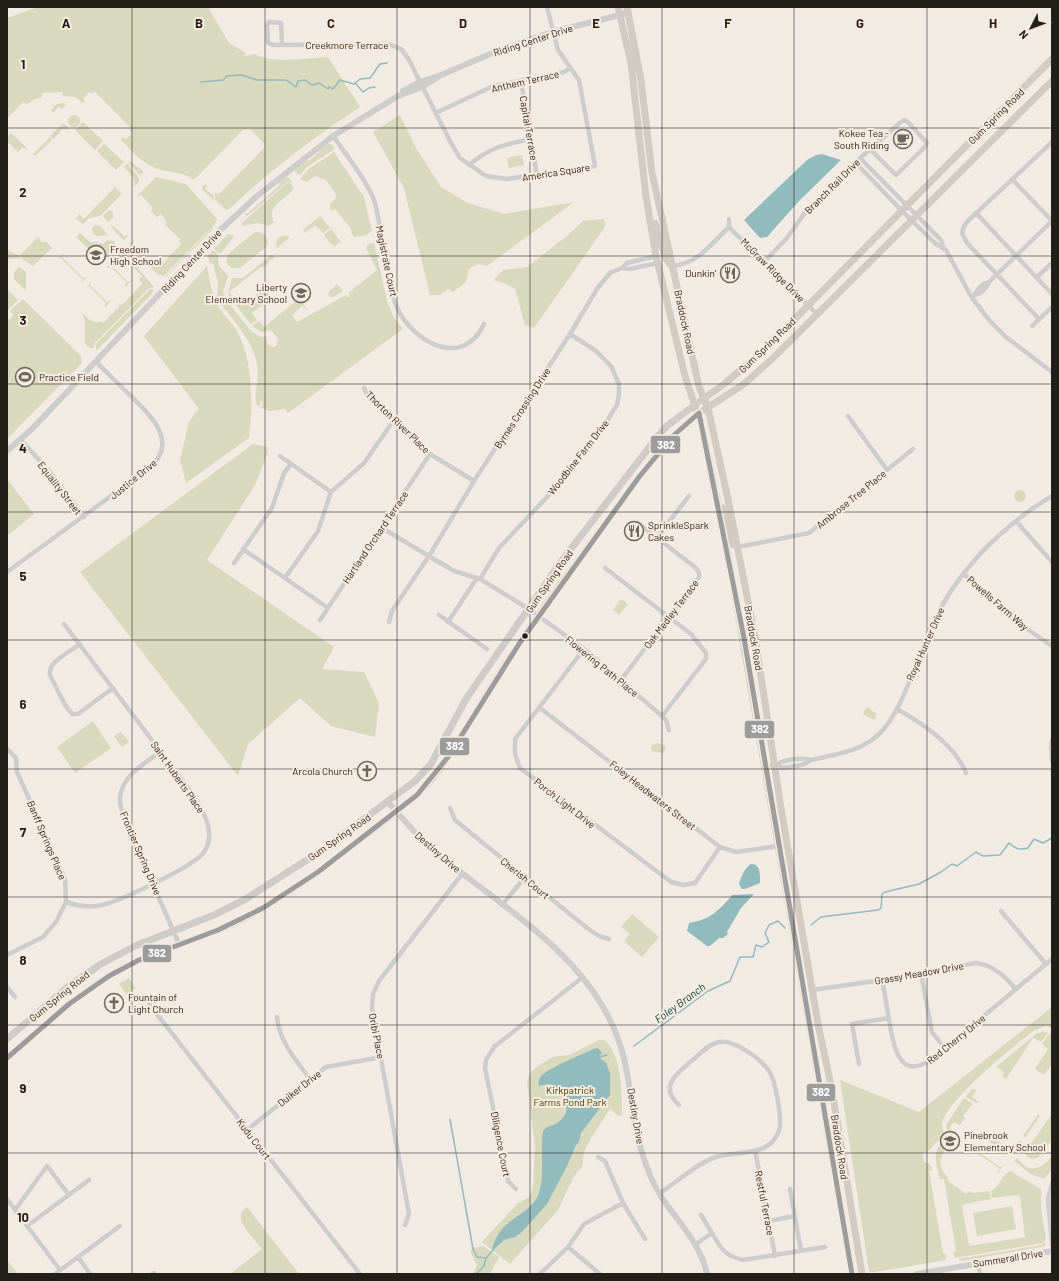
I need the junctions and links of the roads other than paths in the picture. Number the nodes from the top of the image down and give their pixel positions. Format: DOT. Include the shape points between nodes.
graph roads {
  1 [pos="546,7"];
  2 [pos="618,7"];
  3 [pos="627,10"];
  4 [pos="620,15"];
  5 [pos="552,32"];
  6 [pos="282,45"];
  7 [pos="1052,59"];
  8 [pos="570,68"];
  9 [pos="521,81"];
  10 [pos="1052,81"];
  11 [pos="421,84"];
  12 [pos="436,113"];
  13 [pos="333,136"];
  14 [pos="530,139"];
  15 [pos="1052,142"];
  16 [pos="870,149"];
  17 [pos="860,158"];
  18 [pos="855,162"];
  19 [pos="469,165"];
  20 [pos="537,175"];
  21 [pos="1012,179"];
  22 [pos="646,196"];
  23 [pos="904,208"];
  24 [pos="976,213"];
  25 [pos="914,218"];
  26 [pos="729,220"];
  27 [pos="1052,221"];
  28 [pos="729,226"];
  29 [pos="656,256"];
  30 [pos="1016,256"];
  31 [pos="765,261"];
  32 [pos="658,263"];
  33 [pos="1052,263"];
  34 [pos="672,266"];
  35 [pos="622,268"];
  36 [pos="997,274"];
  37 [pos="1037,277"];
  38 [pos="1052,294"];
  39 [pos="973,296"];
  40 [pos="808,305"];
  41 [pos="1052,307"];
  42 [pos="817,314"];
  43 [pos="1039,319"];
  44 [pos="484,324"];
  45 [pos="1032,326"];
  46 [pos="570,334"];
  47 [pos="96,362"];
  48 [pos="1052,372"];
  49 [pos="364,388"];
  50 [pos="703,399"];
  51 [pos="696,404"];
  52 [pos="708,408"];
  53 [pos="699,413"];
  54 [pos="848,416"];
  55 [pos="394,420"];
  56 [pos="21,440"];
  57 [pos="913,449"];
  58 [pos="7,451"];
  59 [pos="430,454"];
  60 [pos="280,456"];
  61 [pos="290,464"];
  62 [pos="887,470"];
  63 [pos="474,481"];
  64 [pos="331,492"];
  65 [pos="689,496"];
  66 [pos="1052,496"];
  67 [pos="718,504"];
  68 [pos="84,517"];
  69 [pos="1016,521"];
  70 [pos="638,523"];
  71 [pos="382,528"];
  72 [pos="657,537"];
  73 [pos="738,547"];
  74 [pos="243,549"];
  75 [pos="428,556"];
  76 [pos="1052,562"];
  77 [pos="234,563"];
  78 [pos="605,568"];
  79 [pos="7,572"];
  80 [pos="964,574"];
  81 [pos="285,578"];
  82 [pos="478,578"];
  83 [pos="735,593"];
  84 [pos="328,608"];
  85 [pos="529,609"];
  86 [pos="439,615"];
  87 [pos="538,616"];
  88 [pos="670,617"];
  89 [pos="320,620"];
  90 [pos="389,622"];
  91 [pos="448,622"];
  92 [pos="64,624"];
  93 [pos="755,637"];
  94 [pos="80,644"];
  95 [pos="1052,646"];
  96 [pos="487,649"];
  97 [pos="584,649"];
  98 [pos="621,680"];
  99 [pos="113,688"];
  100 [pos="540,708"];
  101 [pos="897,709"];
  102 [pos="662,716"];
  103 [pos="669,730"];
  104 [pos="1052,740"];
  105 [pos="7,750"];
  106 [pos="160,752"];
  107 [pos="1052,761"];
  108 [pos="776,765"];
  109 [pos="765,766"];
  110 [pos="966,773"];
  111 [pos="388,802"];
  112 [pos="450,808"];
  113 [pos="397,812"];
  114 [pos="778,846"];
  115 [pos="720,847"];
  116 [pos="462,874"];
  117 [pos="525,877"];
  118 [pos="153,883"];
  119 [pos="66,902"];
  120 [pos="502,905"];
  121 [pos="1001,911"];
  122 [pos="791,917"];
  123 [pos="174,930"];
  124 [pos="609,939"];
  125 [pos="179,944"];
  126 [pos="7,955"];
  127 [pos="1052,959"];
  128 [pos="1046,964"];
  129 [pos="921,973"];
  130 [pos="582,977"];
  131 [pos="882,980"];
  132 [pos="7,988"];
  133 [pos="1016,989"];
  134 [pos="812,990"];
  135 [pos="16,997"];
  136 [pos="149,1004"];
  137 [pos="277,1016"];
  138 [pos="889,1018"];
  139 [pos="7,1039"];
  140 [pos="945,1049"];
  141 [pos="382,1057"];
  142 [pos="7,1058"];
  143 [pos="859,1064"];
  144 [pos="310,1079"];
  145 [pos="679,1105"];
  146 [pos="247,1130"];
  147 [pos="755,1150"];
  148 [pos="598,1156"];
  149 [pos="89,1180"];
  150 [pos="1052,1183"];
  151 [pos="516,1188"];
  152 [pos="790,1189"];
  153 [pos="660,1193"];
  154 [pos="69,1194"];
  155 [pos="7,1199"];
  156 [pos="623,1203"];
  157 [pos="15,1210"];
  158 [pos="701,1215"];
  159 [pos="794,1216"];
  160 [pos="769,1221"];
  161 [pos="405,1225"];
  162 [pos="26,1226"];
  163 [pos="120,1226"];
  164 [pos="712,1233"];
  165 [pos="645,1239"];
  166 [pos="696,1244"];
  167 [pos="1052,1245"];
  168 [pos="568,1246"];
  169 [pos="825,1247"];
  170 [pos="801,1251"];
  171 [pos="1052,1251"];
  172 [pos="775,1256"];
  173 [pos="78,1257"];
  174 [pos="978,1263"];
  175 [pos="60,1270"];
  176 [pos="929,1273"];
  177 [pos="54,1274"];
  178 [pos="90,1274"];
  179 [pos="360,1274"];
  180 [pos="540,1274"];
  181 [pos="600,1274"];
  182 [pos="707,1274"];
  183 [pos="852,1274"];
  184 [pos="862,1274"];
  185 [pos="917,1274"];
  186 [pos="980,1274"];
  1 -- 5 [label="street, America Square"];
  2 -- 4 [label="main road, Braddock Road"];
  3 -- 4 [label="street, Riding Center Drive"];
  3 -- 34 [label="main road, Braddock Road" via="642,80 652,173"];
  4 -- 5 [label="street, Riding Center Drive"];
  4 -- 22 [label="main road, Braddock Road" via="630,63"];
  5 -- 8 [label="street, America Square" via="558,50"];
  5 -- 11 [label="street, Riding Center Drive" via="495,52"];
  6 -- 6 [label="street, Creekmore Terrace" via="268,43 269,22 281,23"];
  6 -- 11 [label="street, Creekmore Terrace" via="392,45 405,53"];
  7 -- 23 [label="main road, Gum Spring Road"];
  8 -- 9 [label="street, Anthem Terrace" via="564,72"];
  8 -- 20 [label="street, America Square" via="579,80 595,166"];
  9 -- 12 [label="street, Anthem Terrace" via="494,86"];
  9 -- 14 [label="street, Capital Terrace"];
  10 -- 25 [label="main road, Gum Spring Road"];
  11 -- 12 [label="street, America Square"];
  11 -- 13 [label="street, Riding Center Drive" via="402,91 398,96"];
  12 -- 19 [label="street, America Square" via="460,158"];
  13 -- 44 [label="street, Magistrate Court" via="372,196 394,300 408,324 430,344 459,348 469,343"];
  13 -- 47 [label="street, Riding Center Drive" via="293,166 225,225"];
  14 -- 19 [label="street" via="501,145 482,154"];
  14 -- 20 [label="street, Capital Terrace"];
  15 -- 21 [label="street"];
  16 -- 16 [label="street, Branch Rail Drive" via="904,120 927,143 896,175"];
  16 -- 17 [label="street, Branch Rail Drive"];
  17 -- 18 [label="street, Branch Rail Drive"];
  17 -- 23 [label="street"];
  18 -- 23 [label="street"];
  18 -- 31 [label="street, Branch Rail Drive" via="806,211 788,238"];
  19 -- 20 [label="street, America Square" via="486,176 507,179"];
  21 -- 24 [label="street"];
  21 -- 27 [label="street"];
  22 -- 29 [label="main road, Braddock Road"];
  22 -- 34 [label="main road" via="665,257"];
  23 -- 25 [label="street"];
  23 -- 40 [label="main road, Gum Spring Road"];
  24 -- 30 [label="street"];
  24 -- 36 [label="street" via="964,226 963,236"];
  25 -- 39 [label="street" via="936,244 943,246"];
  25 -- 42 [label="main road, Gum Spring Road"];
  26 -- 28 [label="street"];
  27 -- 30 [label="street"];
  28 -- 31 [label="street, McGraw Ridge Drive"];
  28 -- 34 [label="street" via="696,259"];
  29 -- 32 [label="main road, Braddock Road"];
  29 -- 35 [label="street, Byrnes Crossing Drive" via="627,263"];
  30 -- 36 [label="street"];
  30 -- 37 [label="street"];
  31 -- 40 [label="street, McGraw Ridge Drive"];
  32 -- 35 [label="street, Byrnes Crossing Drive" via="630,269"];
  32 -- 51 [label="main road, Braddock Road" via="685,376"];
  33 -- 37 [label="street"];
  34 -- 50 [label="main road, Braddock Road"];
  35 -- 46 [label="street, Byrnes Crossing Drive" via="610,273 597,288"];
  36 -- 39 [label="street" via="980,294"];
  36 -- 43 [label="street"];
  37 -- 38 [label="street"];
  39 -- 48 [label="street" via="990,321 1006,337"];
  40 -- 42 [label="street, McGraw Ridge Drive"];
  40 -- 50 [label="main road, Gum Spring Road" via="749,363"];
  41 -- 43 [label="street"];
  42 -- 52 [label="main road, Gum Spring Road" via="744,384"];
  43 -- 45 [label="street"];
  46 -- 63 [label="street, Byrnes Crossing Drive"];
  46 -- 82 [label="street, Woodbine Farm Drive" via="596,351 611,366 618,384 617,405 603,427 539,507 499,548"];
  47 -- 56 [label="street, Riding Center Drive"];
  47 -- 68 [label="street, Justice Drive" via="158,425 163,440 156,463"];
  49 -- 55 [label="street, Thorton River Place"];
  50 -- 51 [label="main road, Gum Spring Road"];
  50 -- 52 [label="main road, Braddock Road"];
  51 -- 53 [label="main road, Braddock Road"];
  51 -- 85 [label="main road, Gum Spring Road" via="667,426 653,442 579,537"];
  52 -- 53 [label="main road, Gum Spring Road"];
  52 -- 73 [label="main road, Braddock Road"];
  53 -- 67 [label="main road, Braddock Road"];
  53 -- 87 [label="main road, Gum Spring Road" via="663,448"];
  54 -- 62 [label="street"];
  55 -- 59 [label="street, Thorton River Place"];
  55 -- 64 [label="street" via="364,463"];
  56 -- 58 [label="street, Riding Center Drive"];
  56 -- 68 [label="street, Equality Street" via="50,472"];
  57 -- 62 [label="street, Ambrose Tree Place"];
  59 -- 63 [label="street, Thorton River Place"];
  59 -- 71 [label="street, Hartland Orchard Terrace"];
  60 -- 61 [label="street"];
  61 -- 64 [label="street"];
  61 -- 74 [label="street" via="284,473 272,508"];
  62 -- 73 [label="street, Ambrose Tree Place" via="809,533"];
  63 -- 75 [label="street, Byrnes Crossing Drive"];
  64 -- 81 [label="street" via="318,532"];
  65 -- 72 [label="street"];
  66 -- 69 [label="street, Royal Hunter Drive"];
  67 -- 73 [label="main road" via="725,513 733,544"];
  67 -- 83 [label="main road, Braddock Road"];
  68 -- 79 [label="street, Justice Drive"];
  69 -- 76 [label="street"];
  69 -- 80 [label="street, Royal Hunter Drive" via="979,555"];
  70 -- 72 [label="street, Oak Medley Terrace"];
  71 -- 75 [label="street, Flowering Path Place"];
  71 -- 84 [label="street, Hartland Orchard Terrace"];
  72 -- 88 [label="street, Oak Medley Terrace" via="699,573 699,577"];
  73 -- 93 [label="main road, Braddock Road"];
  74 -- 77 [label="street"];
  74 -- 81 [label="street"];
  75 -- 82 [label="street, Flowering Path Place" via="454,571"];
  75 -- 90 [label="street, Byrnes Crossing Drive" via="392,611"];
  78 -- 88 [label="street"];
  80 -- 95 [label="street, Powells Farm Way" via="1007,614"];
  80 -- 101 [label="street, Royal Hunter Drive" via="932,623"];
  81 -- 84 [label="street"];
  82 -- 85 [label="street, Flowering Path Place"];
  82 -- 91 [label="street, Woodbine Farm Drive"];
  83 -- 93 [label="main road" via="741,599 746,629"];
  83 -- 109 [label="main road, Braddock Road"];
  84 -- 89 [label="street, Hartland Orchard Terrace"];
  85 -- 87 [label="street, Flowering Path Place"];
  85 -- 111 [label="main road, Gum Spring Road" via="466,699 431,764 415,781"];
  86 -- 91 [label="street"];
  87 -- 97 [label="street, Flowering Path Place"];
  87 -- 113 [label="main road, Gum Spring Road" via="511,654 450,754 426,785"];
  88 -- 98 [label="street, Oak Medley Terrace"];
  88 -- 102 [label="street" via="701,644 706,653 706,660"];
  91 -- 96 [label="street"];
  92 -- 94 [label="street, Saint Huberts Place"];
  93 -- 108 [label="main road, Braddock Road"];
  94 -- 99 [label="street, Saint Huberts Place"];
  94 -- 99 [label="street" via="50,669 50,675 66,708 72,714 78,714"];
  97 -- 98 [label="street, Flowering Path Place"];
  97 -- 100 [label="street, Porch Light Drive"];
  98 -- 102 [label="street, Flowering Path Place"];
  99 -- 106 [label="street, Saint Huberts Place"];
  100 -- 115 [label="street, Foley Headwaters Street"];
  100 -- 115 [label="street, Porch Light Drive" via="515,739 515,754 520,768 526,773 670,882 683,885 695,883"];
  101 -- 108 [label="street, Royal Hunter Drive" via="884,729 859,748 846,753 811,760 789,760"];
  101 -- 110 [label="street" via="928,727 963,764"];
  102 -- 103 [label="street, Flowering Path Place"];
  104 -- 107 [label="street"];
  105 -- 119 [label="street, Banff Springs Place" via="16,758 17,772 65,879"];
  106 -- 118 [label="street, Frontier Spring Drive" via="134,772 124,784 120,798 123,816"];
  106 -- 118 [label="street, Saint Huberts Place" via="201,807 209,829 205,852 182,870"];
  108 -- 109 [label="street, Royal Hunter Drive"];
  108 -- 134 [label="main road, Braddock Road"];
  109 -- 114 [label="main road, Braddock Road"];
  111 -- 113 [label="street, Destiny Drive"];
  111 -- 123 [label="main road, Gum Spring Road" via="318,853 244,900"];
  112 -- 117 [label="street, Cherish Court" via="455,820"];
  113 -- 116 [label="street, Destiny Drive" via="421,838"];
  113 -- 125 [label="main road, Gum Spring Road" via="271,904 224,928"];
  114 -- 115 [label="street, Foley Headwaters Street" via="736,852"];
  114 -- 122 [label="main road, Braddock Road"];
  116 -- 120 [label="street, Destiny Drive"];
  116 -- 141 [label="street, Oribi Place" via="375,987 372,1008"];
  117 -- 120 [label="street"];
  117 -- 124 [label="street, Cherish Court" via="587,928"];
  118 -- 119 [label="street, Saint Huberts Place" via="103,905 78,906"];
  118 -- 123 [label="street, Frontier Spring Drive"];
  119 -- 126 [label="street, Banff Springs Place" via="56,922 43,937"];
  120 -- 130 [label="street, Destiny Drive" via="547,941"];
  121 -- 128 [label="street"];
  122 -- 134 [label="main road" via="801,948 807,981"];
  122 -- 183 [label="main road, Braddock Road"];
  123 -- 125 [label="street, Frontier Spring Drive"];
  123 -- 139 [label="main road, Gum Spring Road" via="101,964 69,986"];
  125 -- 142 [label="main road, Gum Spring Road" via="131,964 104,979"];
  127 -- 128 [label="street, Red Cherry Drive"];
  128 -- 133 [label="street, Red Cherry Drive"];
  129 -- 131 [label="street, Grassy Meadow Drive"];
  129 -- 133 [label="street, Grassy Meadow Drive" via="966,964 986,964 1003,974"];
  129 -- 140 [label="street" via="932,1032"];
  130 -- 151 [label="street, Diligence Court" via="489,1053 486,1068 508,1181"];
  130 -- 153 [label="street, Destiny Drive" via="603,1005 622,1048 640,1146 651,1177"];
  131 -- 134 [label="street, Grassy Meadow Drive"];
  131 -- 138 [label="street, Red Cherry Drive"];
  132 -- 135 [label="street"];
  133 -- 140 [label="street, Red Cherry Drive"];
  134 -- 184 [label="main road, Braddock Road" via="832,1090"];
  136 -- 146 [label="street, Kudu Court"];
  137 -- 144 [label="street" via="278,1030 289,1051"];
  138 -- 140 [label="street, Red Cherry Drive" via="894,1048 907,1064 924,1064"];
  138 -- 143 [label="street" via="852,1024"];
  141 -- 144 [label="street, Duiker Drive" via="326,1067"];
  141 -- 161 [label="street, Oribi Place" via="409,1214"];
  144 -- 146 [label="street, Duiker Drive"];
  145 -- 147 [label="street" via="672,1099 669,1091 670,1083 678,1073 712,1044 724,1041 739,1045 768,1070 773,1081 780,1118 775,1139 766,1147"];
  146 -- 179 [label="street, Kudu Court"];
  147 -- 153 [label="street" via="714,1157"];
  147 -- 160 [label="street, Restful Terrace"];
  148 -- 156 [label="street" via="605,1161"];
  149 -- 154 [label="street"];
  150 -- 167 [label="street" via="1048,1208"];
  152 -- 159 [label="street"];
  153 -- 166 [label="street, Destiny Drive"];
  154 -- 157 [label="street" via="47,1166"];
  154 -- 162 [label="street"];
  155 -- 157 [label="street"];
  156 -- 165 [label="street"];
  156 -- 168 [label="street" via="584,1224"];
  157 -- 162 [label="street"];
  158 -- 164 [label="street"];
  159 -- 160 [label="street"];
  159 -- 170 [label="street"];
  160 -- 172 [label="street, Restful Terrace"];
  162 -- 175 [label="street"];
  163 -- 173 [label="street"];
  164 -- 166 [label="street"];
  164 -- 172 [label="street" via="720,1248 730,1257 743,1260"];
  166 -- 182 [label="street, Destiny Drive"];
  168 -- 180 [label="street"];
  168 -- 181 [label="street"];
  169 -- 170 [label="street"];
  170 -- 172 [label="street"];
  171 -- 174 [label="street, Summerall Drive"];
  173 -- 175 [label="street"];
  173 -- 178 [label="street"];
  174 -- 176 [label="street, Summerall Drive"];
  174 -- 186 [label="street"];
  175 -- 177 [label="street"];
  176 -- 185 [label="street, Summerall Drive"];
}
